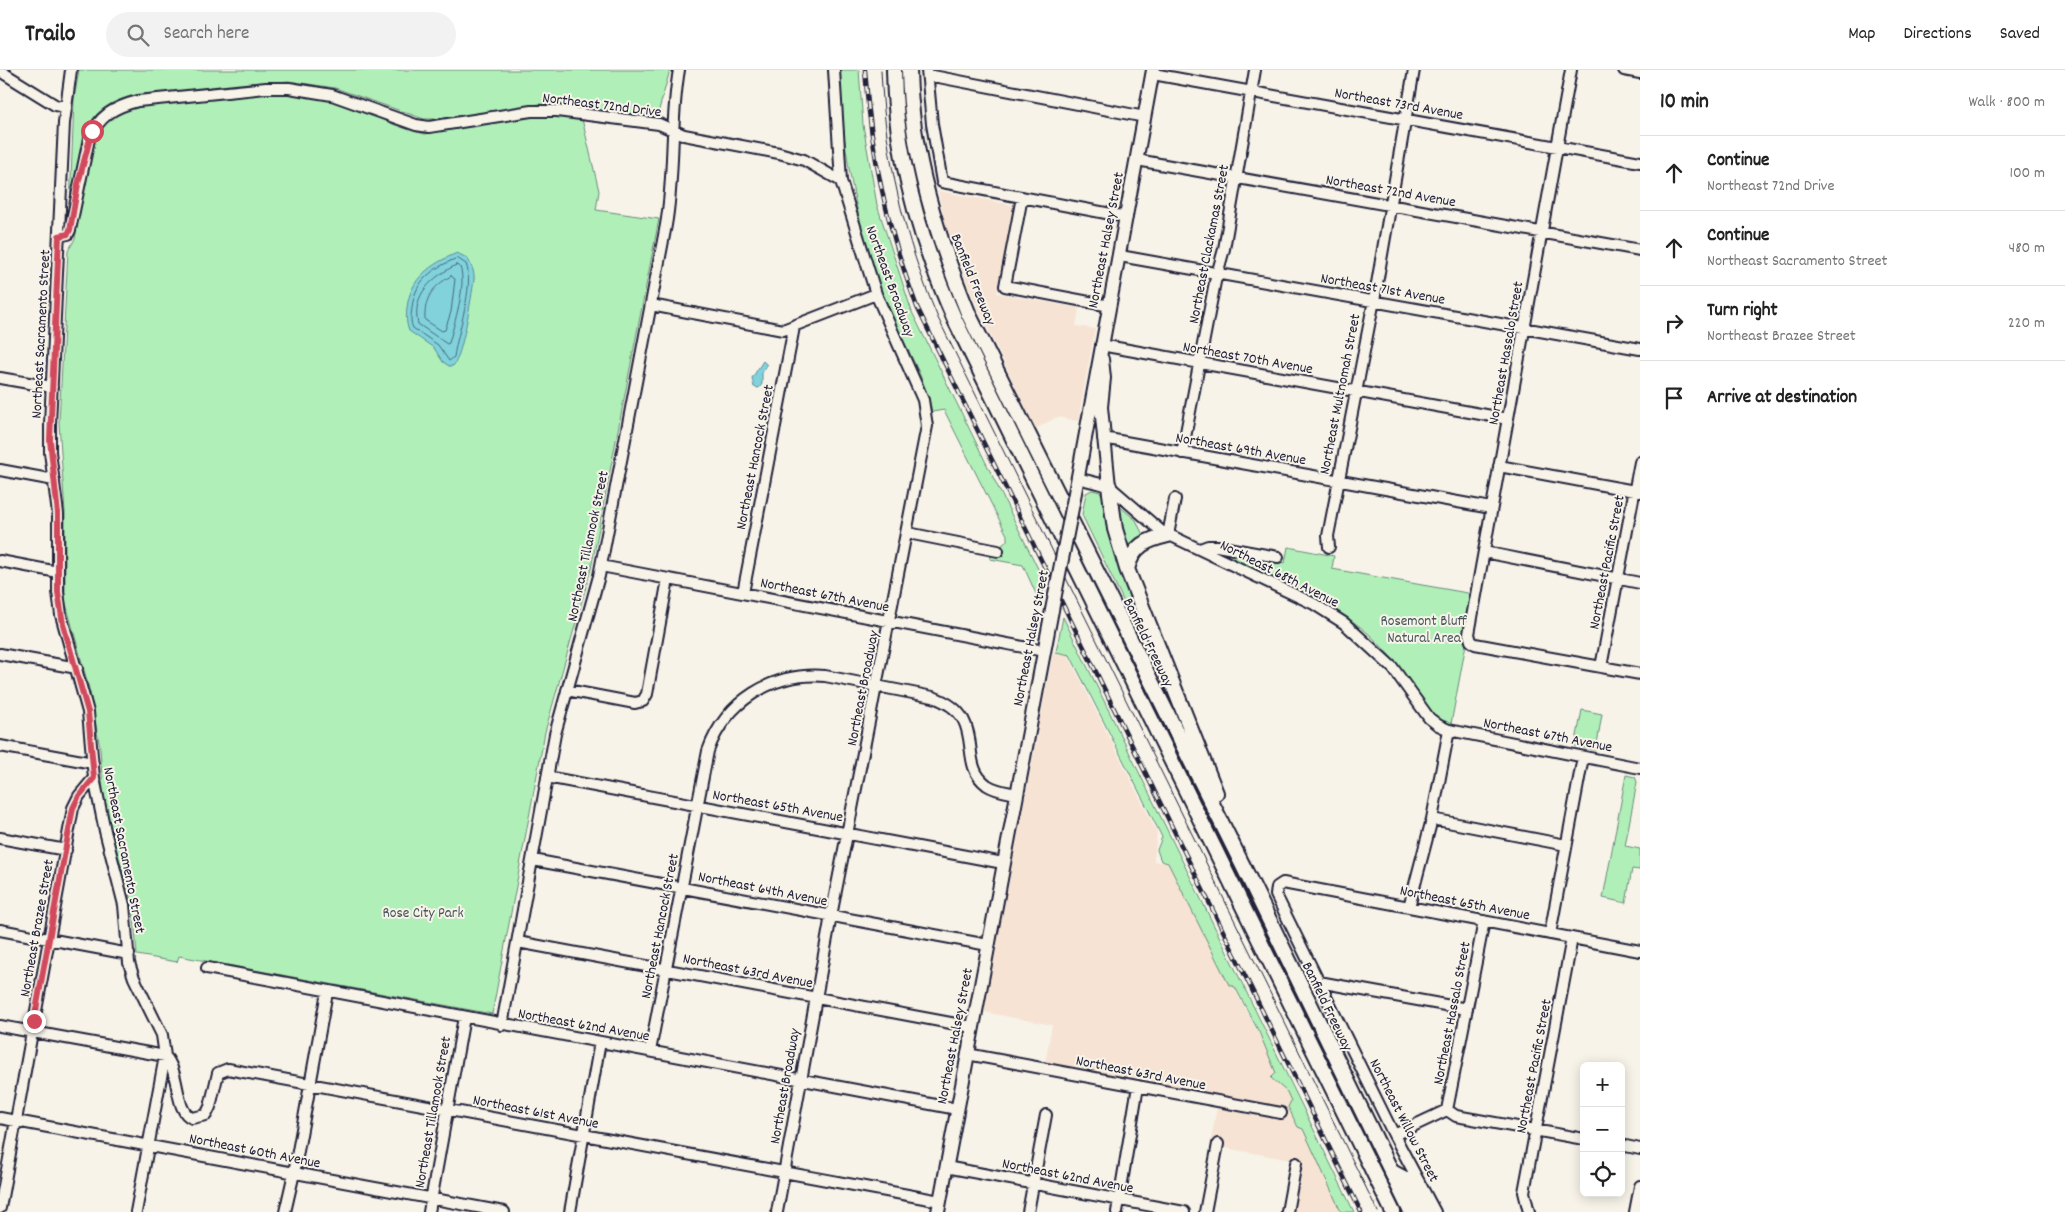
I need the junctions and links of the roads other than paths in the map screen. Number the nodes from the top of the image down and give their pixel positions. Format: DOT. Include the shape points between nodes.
graph roads {
  1 [pos="71,70"];
  2 [pos="679,70"];
  3 [pos="834,70"];
  4 [pos="894,70"];
  5 [pos="909,70"];
  6 [pos="1255,70"];
  7 [pos="1414,70"];
  8 [pos="1571,70"];
  9 [pos="1624,70"];
  10 [pos="0,71"];
  11 [pos="928,72"];
  12 [pos="1153,72"];
  13 [pos="1640,73"];
  14 [pos="1251,92"];
  15 [pos="65,107"];
  16 [pos="1145,117"];
  17 [pos="1405,119"];
  18 [pos="672,130"];
  19 [pos="1557,146"];
  20 [pos="1137,160"];
  21 [pos="1640,162"];
  22 [pos="1237,177"];
  23 [pos="841,181"];
  24 [pos="1022,197"];
  25 [pos="1391,205"];
  26 [pos="1127,217"];
  27 [pos="1542,232"];
  28 [pos="59,236"];
  29 [pos="1640,250"];
  30 [pos="1120,256"];
  31 [pos="1218,274"];
  32 [pos="876,294"];
  33 [pos="1373,301"];
  34 [pos="651,305"];
  35 [pos="1110,306"];
  36 [pos="794,327"];
  37 [pos="1525,329"];
  38 [pos="1101,345"];
  39 [pos="1640,349"];
  40 [pos="1200,363"];
  41 [pos="0,378"];
  42 [pos="52,387"];
  43 [pos="1355,392"];
  44 [pos="1508,419"];
  45 [pos="1103,438"];
  46 [pos="1182,453"];
  47 [pos="1640,462"];
  48 [pos="1499,466"];
  49 [pos="0,470"];
  50 [pos="1077,478"];
  51 [pos="54,480"];
  52 [pos="1338,481"];
  53 [pos="1109,486"];
  54 [pos="1637,492"];
  55 [pos="1175,499"];
  56 [pos="1491,508"];
  57 [pos="908,533"];
  58 [pos="1168,535"];
  59 [pos="1329,547"];
  60 [pos="1200,549"];
  61 [pos="998,551"];
  62 [pos="1484,552"];
  63 [pos="1278,557"];
  64 [pos="0,562"];
  65 [pos="601,566"];
  66 [pos="1127,569"];
  67 [pos="58,572"];
  68 [pos="1618,578"];
  69 [pos="668,579"];
  70 [pos="1640,582"];
  71 [pos="743,593"];
  72 [pos="891,622"];
  73 [pos="1044,651"];
  74 [pos="0,654"];
  75 [pos="1601,667"];
  76 [pos="76,668"];
  77 [pos="1640,674"];
  78 [pos="878,686"];
  79 [pos="567,690"];
  80 [pos="1449,730"];
  81 [pos="0,746"];
  82 [pos="1583,757"];
  83 [pos="93,763"];
  84 [pos="1640,768"];
  85 [pos="548,777"];
  86 [pos="94,778"];
  87 [pos="1017,794"];
  88 [pos="697,806"];
  89 [pos="1432,819"];
  90 [pos="848,834"];
  91 [pos="0,838"];
  92 [pos="1566,845"];
  93 [pos="66,850"];
  94 [pos="532,860"];
  95 [pos="1004,863"];
  96 [pos="1243,866"];
  97 [pos="1284,883"];
  98 [pos="681,888"];
  99 [pos="1409,907"];
  100 [pos="832,916"];
  101 [pos="1484,921"];
  102 [pos="0,930"];
  103 [pos="1550,934"];
  104 [pos="1572,938"];
  105 [pos="50,939"];
  106 [pos="518,942"];
  107 [pos="988,945"];
  108 [pos="1640,951"];
  109 [pos="129,954"];
  110 [pos="207,968"];
  111 [pos="665,970"];
  112 [pos="1319,982"];
  113 [pos="327,992"];
  114 [pos="816,998"];
  115 [pos="1467,1009"];
  116 [pos="464,1017"];
  117 [pos="502,1025"];
  118 [pos="0,1026"];
  119 [pos="972,1027"];
  120 [pos="32,1032"];
  121 [pos="600,1042"];
  122 [pos="650,1051"];
  123 [pos="967,1054"];
  124 [pos="165,1056"];
  125 [pos="800,1080"];
  126 [pos="310,1084"];
  127 [pos="1138,1086"];
  128 [pos="159,1088"];
  129 [pos="178,1092"];
  130 [pos="957,1109"];
  131 [pos="447,1110"];
  132 [pos="1447,1110"];
  133 [pos="1281,1113"];
  134 [pos="1046,1115"];
  135 [pos="0,1118"];
  136 [pos="16,1121"];
  137 [pos="1536,1130"];
  138 [pos="584,1135"];
  139 [pos="1394,1135"];
  140 [pos="1580,1138"];
  141 [pos="1218,1144"];
  142 [pos="148,1146"];
  143 [pos="1625,1146"];
  144 [pos="1640,1148"];
  145 [pos="1296,1163"];
  146 [pos="946,1168"];
  147 [pos="784,1172"];
  148 [pos="1392,1172"];
  149 [pos="294,1173"];
  150 [pos="1034,1183"];
  151 [pos="1640,1186"];
  152 [pos="431,1198"];
  153 [pos="1119,1200"];
  154 [pos="939,1207"];
  155 [pos="0,1208"];
  156 [pos="136,1212"];
  157 [pos="285,1212"];
  158 [pos="429,1212"];
  159 [pos="504,1212"];
  160 [pos="570,1212"];
  161 [pos="776,1212"];
  162 [pos="1028,1212"];
  163 [pos="1117,1212"];
  164 [pos="1184,1212"];
  165 [pos="1205,1212"];
  166 [pos="1288,1212"];
  167 [pos="1393,1212"];
  168 [pos="1411,1212"];
  169 [pos="1425,1212"];
  170 [pos="1435,1212"];
  171 [pos="1529,1212"];
  172 [pos="1635,1212"];
  1 -- 15 [label="street, Northeast Sacramento Street"];
  2 -- 18 [label="street, Northeast Tillamook Street"];
  3 -- 23 [label="street, Northeast Broadway"];
  4 -- 167 [label="highway" via="899,132 909,188 927,250 955,320"];
  5 -- 96 [label="highway, Banfield Freeway" via="924,184 958,289"];
  6 -- 14 [label="street, Northeast Clackamas Street"];
  7 -- 17 [label="street, Northeast Multnomah Street"];
  8 -- 19 [label="street, Northeast Hassalo Street"];
  9 -- 13 [label="street"];
  10 -- 15 [label="street" via="55,105"];
  11 -- 16 [label="street"];
  11 -- 24 [label="street" via="932,124 942,182"];
  12 -- 14 [label="street, Northeast 73rd Avenue"];
  12 -- 16 [label="main road, Northeast Halsey Street"];
  14 -- 17 [label="street, Northeast 73rd Avenue"];
  14 -- 22 [label="street, Northeast Clackamas Street"];
  15 -- 28 [label="street, Northeast Sacramento Street"];
  16 -- 20 [label="main road, Northeast Halsey Street"];
  17 -- 19 [label="street, Northeast 73rd Avenue"];
  17 -- 25 [label="street, Northeast Multnomah Street"];
  18 -- 23 [label="street" via="804,160"];
  18 -- 28 [label="street, Northeast 72nd Drive" via="659,124 539,110 437,127 422,126 332,95 289,88 138,101 114,109 96,125 84,156 70,230 68,234"];
  18 -- 34 [label="street, Northeast Tillamook Street" via="668,214"];
  19 -- 21 [label="street, Northeast 73rd Avenue"];
  19 -- 27 [label="street, Northeast Hassalo Street"];
  20 -- 22 [label="street, Northeast 72nd Avenue"];
  20 -- 26 [label="main road, Northeast Halsey Street"];
  22 -- 25 [label="street, Northeast 72nd Avenue"];
  22 -- 31 [label="street, Northeast Clackamas Street"];
  23 -- 32 [label="street, Northeast Broadway"];
  24 -- 26 [label="street"];
  24 -- 35 [label="street" via="1005,286"];
  25 -- 27 [label="street, Northeast 72nd Avenue"];
  25 -- 33 [label="street, Northeast Multnomah Street"];
  26 -- 30 [label="main road, Northeast Halsey Street"];
  27 -- 29 [label="street, Northeast 72nd Avenue"];
  27 -- 37 [label="street, Northeast Hassalo Street"];
  28 -- 42 [label="street, Northeast Sacramento Street"];
  30 -- 31 [label="street, Northeast 71st Avenue"];
  30 -- 35 [label="main road, Northeast Halsey Street"];
  31 -- 33 [label="street, Northeast 71st Avenue"];
  31 -- 40 [label="street, Northeast Clackamas Street"];
  32 -- 36 [label="street"];
  32 -- 57 [label="street, Northeast Broadway" via="923,400 927,417 925,446"];
  33 -- 37 [label="street, Northeast 71st Avenue"];
  33 -- 43 [label="street, Northeast Multnomah Street"];
  34 -- 36 [label="street" via="783,330"];
  34 -- 65 [label="street, Northeast Tillamook Street"];
  35 -- 38 [label="main road, Northeast Halsey Street"];
  36 -- 71 [label="street, Northeast Hancock Street"];
  37 -- 39 [label="street, Northeast 71st Avenue"];
  37 -- 44 [label="street, Northeast Hassalo Street"];
  38 -- 40 [label="street, Northeast 70th Avenue"];
  38 -- 45 [label="main road"];
  38 -- 50 [label="main road, Northeast Halsey Street"];
  40 -- 43 [label="street, Northeast 70th Avenue"];
  40 -- 46 [label="street, Northeast Clackamas Street"];
  41 -- 42 [label="street"];
  42 -- 51 [label="street, Northeast Sacramento Street" via="50,440"];
  43 -- 44 [label="street, Northeast 70th Avenue"];
  43 -- 52 [label="street, Northeast Multnomah Street"];
  44 -- 48 [label="street, Northeast Hassalo Street"];
  45 -- 46 [label="street, Northeast 69th Avenue"];
  45 -- 53 [label="main road"];
  46 -- 52 [label="street, Northeast 69th Avenue"];
  47 -- 54 [label="street, Northeast Pacific Street"];
  48 -- 54 [label="street"];
  48 -- 56 [label="street, Northeast Hassalo Street"];
  49 -- 51 [label="street"];
  50 -- 53 [label="street, Northeast 68th Avenue"];
  50 -- 73 [label="main road, Northeast Halsey Street, bridge"];
  51 -- 67 [label="street, Northeast Sacramento Street" via="59,530"];
  52 -- 56 [label="street, Northeast 69th Avenue"];
  52 -- 59 [label="street, Northeast Multnomah Street"];
  53 -- 58 [label="street, Northeast 68th Avenue"];
  53 -- 66 [label="highway" via="1115,529"];
  54 -- 68 [label="street, Northeast Pacific Street"];
  55 -- 58 [label="street"];
  56 -- 62 [label="street, Northeast Hassalo Street"];
  57 -- 61 [label="street"];
  57 -- 72 [label="street, Northeast Broadway"];
  58 -- 60 [label="street, Northeast 68th Avenue"];
  58 -- 66 [label="highway" via="1146,541 1135,550"];
  60 -- 63 [label="street, Northeast 68th Avenue" via="1217,546"];
  60 -- 80 [label="street, Northeast 68th Avenue" via="1314,604 1344,623 1393,668 1429,718"];
  62 -- 68 [label="street"];
  62 -- 75 [label="street, Northeast Hassalo Street" via="1469,634 1471,641"];
  64 -- 67 [label="street"];
  65 -- 69 [label="street, Northeast 67th Avenue"];
  65 -- 79 [label="street, Northeast Tillamook Street"];
  66 -- 96 [label="highway" via="1234,834"];
  67 -- 76 [label="street, Northeast Sacramento Street" via="61,615"];
  68 -- 70 [label="street"];
  68 -- 75 [label="street, Northeast Pacific Street"];
  69 -- 71 [label="street, Northeast 67th Avenue"];
  69 -- 79 [label="street" via="647,694 643,701 635,703"];
  71 -- 72 [label="street, Northeast 67th Avenue"];
  72 -- 73 [label="street, Northeast 67th Avenue"];
  72 -- 78 [label="street, Northeast Broadway"];
  73 -- 87 [label="main road, Northeast Halsey Street"];
  74 -- 76 [label="street"];
  75 -- 77 [label="street"];
  76 -- 83 [label="street, Northeast Sacramento Street" via="88,712"];
  78 -- 87 [label="street, Northeast Hancock Street" via="933,697 954,708 968,730 978,775 994,789"];
  78 -- 88 [label="street, Northeast Hancock Street" via="810,676 777,681 751,694 734,708 715,732 705,762"];
  78 -- 90 [label="street, Northeast Broadway"];
  79 -- 85 [label="street, Northeast Tillamook Street"];
  80 -- 82 [label="street, Northeast 67th Avenue"];
  80 -- 89 [label="street"];
  81 -- 83 [label="street"];
  82 -- 84 [label="street, Northeast 67th Avenue"];
  82 -- 92 [label="street"];
  83 -- 86 [label="street, Northeast Sacramento Street"];
  85 -- 88 [label="street, Northeast 65th Avenue"];
  85 -- 94 [label="street, Northeast Tillamook Street"];
  86 -- 93 [label="street, Northeast Brazee Street" via="73,808"];
  86 -- 109 [label="street, Northeast Sacramento Street" via="124,905"];
  87 -- 95 [label="main road, Northeast Halsey Street"];
  88 -- 90 [label="street, Northeast 65th Avenue"];
  88 -- 98 [label="street, Northeast Hancock Street"];
  89 -- 92 [label="street"];
  89 -- 99 [label="street"];
  90 -- 95 [label="street, Northeast 65th Avenue"];
  90 -- 100 [label="street, Northeast Broadway"];
  91 -- 93 [label="street"];
  92 -- 103 [label="street"];
  93 -- 105 [label="street, Northeast Brazee Street"];
  94 -- 98 [label="street, Northeast 64th Avenue"];
  94 -- 106 [label="street, Northeast Tillamook Street"];
  95 -- 107 [label="main road, Northeast Halsey Street"];
  96 -- 148 [label="highway, Banfield Freeway"];
  97 -- 99 [label="street, Northeast 65th Avenue"];
  97 -- 112 [label="street, Northeast Willow Street" via="1277,887 1276,895"];
  98 -- 100 [label="street, Northeast 64th Avenue"];
  98 -- 111 [label="street, Northeast Hancock Street"];
  99 -- 101 [label="street, Northeast 65th Avenue"];
  100 -- 107 [label="street, Northeast 64th Avenue"];
  100 -- 114 [label="street, Northeast Broadway"];
  101 -- 103 [label="street, Northeast 65th Avenue"];
  101 -- 115 [label="street, Northeast Hassalo Street"];
  102 -- 105 [label="street"];
  103 -- 104 [label="street, Northeast 65th Avenue"];
  104 -- 108 [label="street, Northeast 65th Avenue"];
  104 -- 137 [label="street, Northeast Pacific Street"];
  105 -- 109 [label="street"];
  105 -- 120 [label="street, Northeast Brazee Street"];
  106 -- 111 [label="street, Northeast 63rd Avenue"];
  106 -- 117 [label="street, Northeast Tillamook Street"];
  107 -- 119 [label="main road, Northeast Halsey Street"];
  109 -- 124 [label="street, Northeast Sacramento Street" via="134,978 162,1035"];
  110 -- 113 [label="street, Northeast 62nd Avenue"];
  111 -- 114 [label="street, Northeast 63rd Avenue"];
  111 -- 122 [label="street, Northeast Hancock Street"];
  112 -- 115 [label="street"];
  112 -- 139 [label="street, Northeast Willow Street"];
  113 -- 116 [label="street, Northeast 62nd Avenue"];
  113 -- 126 [label="street"];
  114 -- 119 [label="street, Northeast 63rd Avenue"];
  114 -- 125 [label="street, Northeast Broadway"];
  115 -- 132 [label="street, Northeast Hassalo Street"];
  116 -- 117 [label="street, Northeast 62nd Avenue"];
  116 -- 131 [label="street, Northeast Tillamook Street"];
  117 -- 121 [label="street, Northeast 62nd Avenue"];
  118 -- 120 [label="street"];
  119 -- 123 [label="main road, Northeast Halsey Street"];
  120 -- 124 [label="street"];
  120 -- 136 [label="street, Northeast Brazee Street"];
  121 -- 122 [label="street, Northeast 62nd Avenue"];
  121 -- 138 [label="street"];
  122 -- 125 [label="street, Northeast 62nd Avenue"];
  123 -- 127 [label="street, Northeast 63rd Avenue"];
  123 -- 130 [label="main road, Northeast Halsey Street"];
  124 -- 128 [label="street, Northeast Sacramento Street"];
  124 -- 129 [label="street, Northeast 61st Avenue" via="173,1067"];
  125 -- 130 [label="street, Northeast 62nd Avenue"];
  125 -- 147 [label="street, Northeast Broadway"];
  126 -- 129 [label="street, Northeast 61st Avenue" via="224,1069 218,1073 208,1111 197,1119 184,1113"];
  126 -- 131 [label="street, Northeast 61st Avenue"];
  126 -- 149 [label="street"];
  127 -- 133 [label="street, Northeast 63rd Avenue"];
  127 -- 153 [label="street"];
  128 -- 129 [label="street"];
  128 -- 142 [label="street, Northeast Sacramento Street"];
  130 -- 146 [label="main road, Northeast Halsey Street"];
  131 -- 138 [label="street, Northeast 61st Avenue"];
  131 -- 152 [label="street, Northeast Tillamook Street"];
  132 -- 137 [label="street" via="1456,1116"];
  132 -- 139 [label="street"];
  134 -- 150 [label="street"];
  135 -- 136 [label="street, Northeast 60th Avenue"];
  136 -- 142 [label="street, Northeast 60th Avenue"];
  136 -- 155 [label="street, Northeast Brazee Street"];
  137 -- 140 [label="street"];
  137 -- 171 [label="street, Northeast Pacific Street" via="1524,1199"];
  138 -- 147 [label="street, Northeast 61st Avenue"];
  138 -- 160 [label="street"];
  139 -- 170 [label="street, Northeast Willow Street"];
  141 -- 165 [label="street"];
  142 -- 149 [label="street, Northeast 60th Avenue"];
  142 -- 156 [label="street, Northeast Sacramento Street"];
  143 -- 144 [label="street"];
  145 -- 166 [label="street"];
  146 -- 150 [label="street, Northeast 62nd Avenue"];
  146 -- 154 [label="main road, Northeast Halsey Street"];
  147 -- 154 [label="street, Northeast 61st Avenue"];
  147 -- 161 [label="street, Northeast Broadway"];
  148 -- 168 [label="highway, Banfield Freeway"];
  148 -- 169 [label="highway" via="1405,1179"];
  149 -- 152 [label="street, Northeast 60th Avenue"];
  149 -- 157 [label="street"];
  150 -- 153 [label="street, Northeast 62nd Avenue"];
  150 -- 162 [label="street"];
  151 -- 172 [label="street"];
  152 -- 158 [label="street, Northeast Tillamook Street"];
  152 -- 159 [label="street, Northeast 60th Avenue"];
  153 -- 163 [label="street"];
  153 -- 164 [label="street, Northeast 62nd Avenue"];
}
